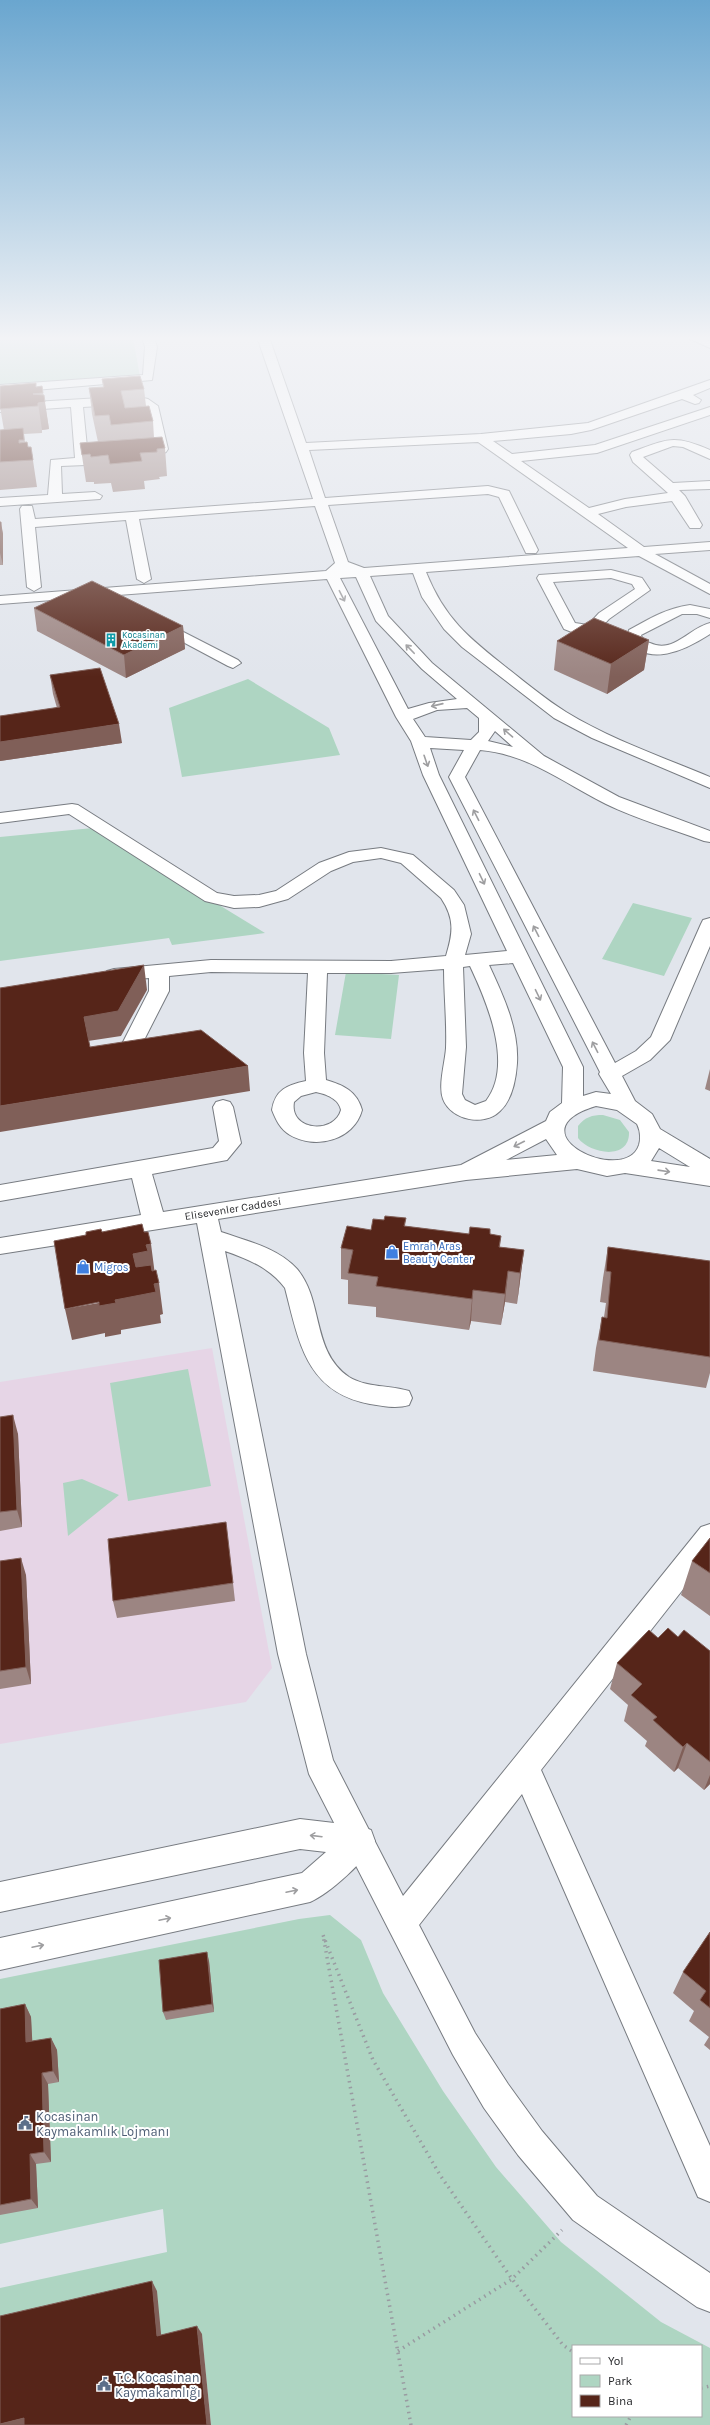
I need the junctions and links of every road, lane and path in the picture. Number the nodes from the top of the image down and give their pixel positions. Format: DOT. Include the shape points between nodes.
graph roads {
  1 [pos="81,450"];
  2 [pos="162,450"];
  3 [pos="303,450"];
  4 [pos="498,450"];
  5 [pos="587,450"];
  6 [pos="646,450"];
  7 [pos="699,450"];
  8 [pos="710,455"];
  9 [pos="509,458"];
  10 [pos="82,462"];
  11 [pos="710,485"];
  12 [pos="674,492"];
  13 [pos="95,496"];
  14 [pos="55,499"];
  15 [pos="26,500"];
  16 [pos="320,501"];
  17 [pos="0,502"];
  18 [pos="587,513"];
  19 [pos="132,515"];
  20 [pos="29,523"];
  21 [pos="695,525"];
  22 [pos="710,537"];
  23 [pos="710,546"];
  24 [pos="635,547"];
  25 [pos="531,550"];
  26 [pos="418,568"];
  27 [pos="337,569"];
  28 [pos="361,572"];
  29 [pos="682,576"];
  30 [pos="144,579"];
  31 [pos="654,582"];
  32 [pos="34,587"];
  33 [pos="0,590"];
  34 [pos="710,590"];
  35 [pos="108,591"];
  36 [pos="0,600"];
  37 [pos="122,604"];
  38 [pos="710,614"];
  39 [pos="143,615"];
  40 [pos="710,627"];
  41 [pos="233,663"];
  42 [pos="473,703"];
  43 [pos="487,715"];
  44 [pos="404,717"];
  45 [pos="419,740"];
  46 [pos="475,745"];
  47 [pos="538,759"];
  48 [pos="710,783"];
  49 [pos="0,818"];
  50 [pos="710,836"];
  51 [pos="710,924"];
  52 [pos="520,956"];
  53 [pos="478,962"];
  54 [pos="453,964"];
  55 [pos="318,967"];
  56 [pos="159,970"];
  57 [pos="99,977"];
  58 [pos="131,1046"];
  59 [pos="609,1074"];
  60 [pos="316,1085"];
  61 [pos="572,1105"];
  62 [pos="627,1106"];
  63 [pos="222,1107"];
  64 [pos="554,1126"];
  65 [pos="652,1134"];
  66 [pos="578,1161"];
  67 [pos="625,1165"];
  68 [pos="140,1169"];
  69 [pos="710,1169"];
  70 [pos="466,1172"];
  71 [pos="710,1178"];
  72 [pos="0,1193"];
  73 [pos="206,1213"];
  74 [pos="154,1221"];
  75 [pos="211,1237"];
  76 [pos="0,1246"];
  77 [pos="400,1398"];
  78 [pos="710,1535"];
  79 [pos="526,1767"];
  80 [pos="360,1841"];
  81 [pos="0,1896"];
  82 [pos="401,1923"];
  83 [pos="0,1954"];
  84 [pos="710,2185"];
  85 [pos="584,2208"];
  86 [pos="512,2279"];
  87 [pos="710,2294"];
  88 [pos="398,2351"];
  89 [pos="572,2351"];
  90 [pos="411,2425"];
  1 -- 10 [label="main road"];
  2 -- 10 [label="main road" via="142,458"];
  3 -- 16 [label="main road"];
  4 -- 9 [label="main road"];
  5 -- 9 [label="main road"];
  6 -- 12 [label="main road" via="637,453 637,459"];
  7 -- 8 [label="main road"];
  9 -- 18 [label="main road"];
  10 -- 14 [label="main road" via="54,463"];
  11 -- 12 [label="main road"];
  12 -- 18 [label="main road"];
  12 -- 21 [label="main road"];
  13 -- 14 [label="main road"];
  14 -- 15 [label="main road"];
  15 -- 17 [label="main road"];
  15 -- 20 [label="main road"];
  16 -- 19 [label="main road"];
  16 -- 25 [label="main road" via="498,491 504,494"];
  16 -- 27 [label="main road"];
  18 -- 24 [label="main road"];
  19 -- 20 [label="main road"];
  19 -- 30 [label="main road"];
  20 -- 32 [label="main road"];
  22 -- 24 [label="main road"];
  23 -- 24 [label="main road"];
  24 -- 25 [label="main road"];
  24 -- 26 [label="main road"];
  24 -- 29 [label="main road"];
  25 -- 27 [label="main road"];
  26 -- 28 [label="main road"];
  26 -- 48 [label="main road" via="429,597 449,626 467,644 523,688 560,715 598,735"];
  27 -- 28 [label="main road"];
  27 -- 30 [label="main road"];
  27 -- 35 [label="main road"];
  27 -- 44 [label="main road, one-way"];
  42 -- 28 [label="main road, one-way" via="427,666 381,618"];
  29 -- 31 [label="main road"];
  29 -- 34 [label="main road"];
  30 -- 32 [label="main road"];
  31 -- 31 [label="main road" via="611,574 544,578 567,624 582,630 592,629 604,616"];
  32 -- 33 [label="main road"];
  35 -- 36 [label="main road"];
  35 -- 37 [label="main road"];
  38 -- 40 [label="main road" via="694,608 682,608 634,633 634,637 644,646 672,650"];
  39 -- 41 [label="main road"];
  42 -- 43 [label="main road"];
  42 -- 44 [label="main road, one-way" via="444,703 420,709"];
  43 -- 46 [label="main road" via="486,733"];
  47 -- 43 [label="main road, one-way"];
  44 -- 45 [label="main road"];
  45 -- 46 [label="main road" via="441,746"];
  45 -- 52 [label="main road, one-way" via="431,775"];
  46 -- 47 [label="main road" via="501,748"];
  59 -- 46 [label="main road, one-way" via="457,777"];
  47 -- 50 [label="main road" via="613,801"];
  49 -- 54 [label="main road" via="72,809 211,897 222,900 259,901 282,895 325,867 349,857 380,853 407,858 448,894 455,905 462,934"];
  51 -- 59 [label="main road" via="660,1040 651,1051 638,1060"];
  52 -- 53 [label="main road"];
  52 -- 61 [label="main road, one-way" via="573,1067"];
  53 -- 54 [label="main road"];
  53 -- 54 [label="main road" via="499,1007 507,1064 505,1079 494,1105 476,1112 461,1108 453,1099 456,1047"];
  54 -- 55 [label="main road"];
  55 -- 56 [label="main road" via="242,966"];
  55 -- 60 [label="main road" via="314,1053"];
  56 -- 57 [label="main road"];
  56 -- 58 [label="main road" via="159,991"];
  59 -- 62 [label="main road"];
  61 -- 62 [label="main road" via="596,1099 612,1100"];
  61 -- 64 [label="main road" via="558,1116"];
  62 -- 65 [label="main road" via="639,1113 648,1123"];
  63 -- 68 [label="main road" via="231,1138 219,1156"];
  64 -- 66 [label="main road" via="554,1137 561,1148"];
  64 -- 70 [label="main road, one-way"];
  65 -- 67 [label="main road" via="650,1146 644,1156"];
  65 -- 69 [label="main road"];
  66 -- 67 [label="main road" via="602,1168"];
  66 -- 70 [label="main road, Elisevenler Caddesi"];
  67 -- 71 [label="main road, one-way"];
  68 -- 72 [label="main road"];
  68 -- 74 [label="main road"];
  70 -- 73 [label="main road, Elisevenler Caddesi"];
  73 -- 74 [label="main road, Elisevenler Caddesi"];
  73 -- 75 [label="main road"];
  74 -- 76 [label="main road, Elisevenler Caddesi"];
  75 -- 77 [label="main road" via="264,1257 290,1275 296,1284 316,1356 322,1368 337,1382 356,1391"];
  75 -- 80 [label="main road" via="302,1700 319,1764"];
  78 -- 79 [label="main road"];
  79 -- 82 [label="main road"];
  79 -- 84 [label="main road"];
  80 -- 81 [label="main road, one-way" via="300,1834"];
  80 -- 82 [label="main road"];
  83 -- 80 [label="main road, one-way" via="310,1887"];
  82 -- 85 [label="main road" via="464,2044 496,2096 530,2143"];
  85 -- 86 [label="path"];
  85 -- 87 [label="main road"];
  86 -- 88 [label="path"];
  86 -- 88 [label="path" via="440,2175 373,2060 323,1935"];
  86 -- 89 [label="path" via="563,2345"];
  88 -- 90 [label="path"];
}
